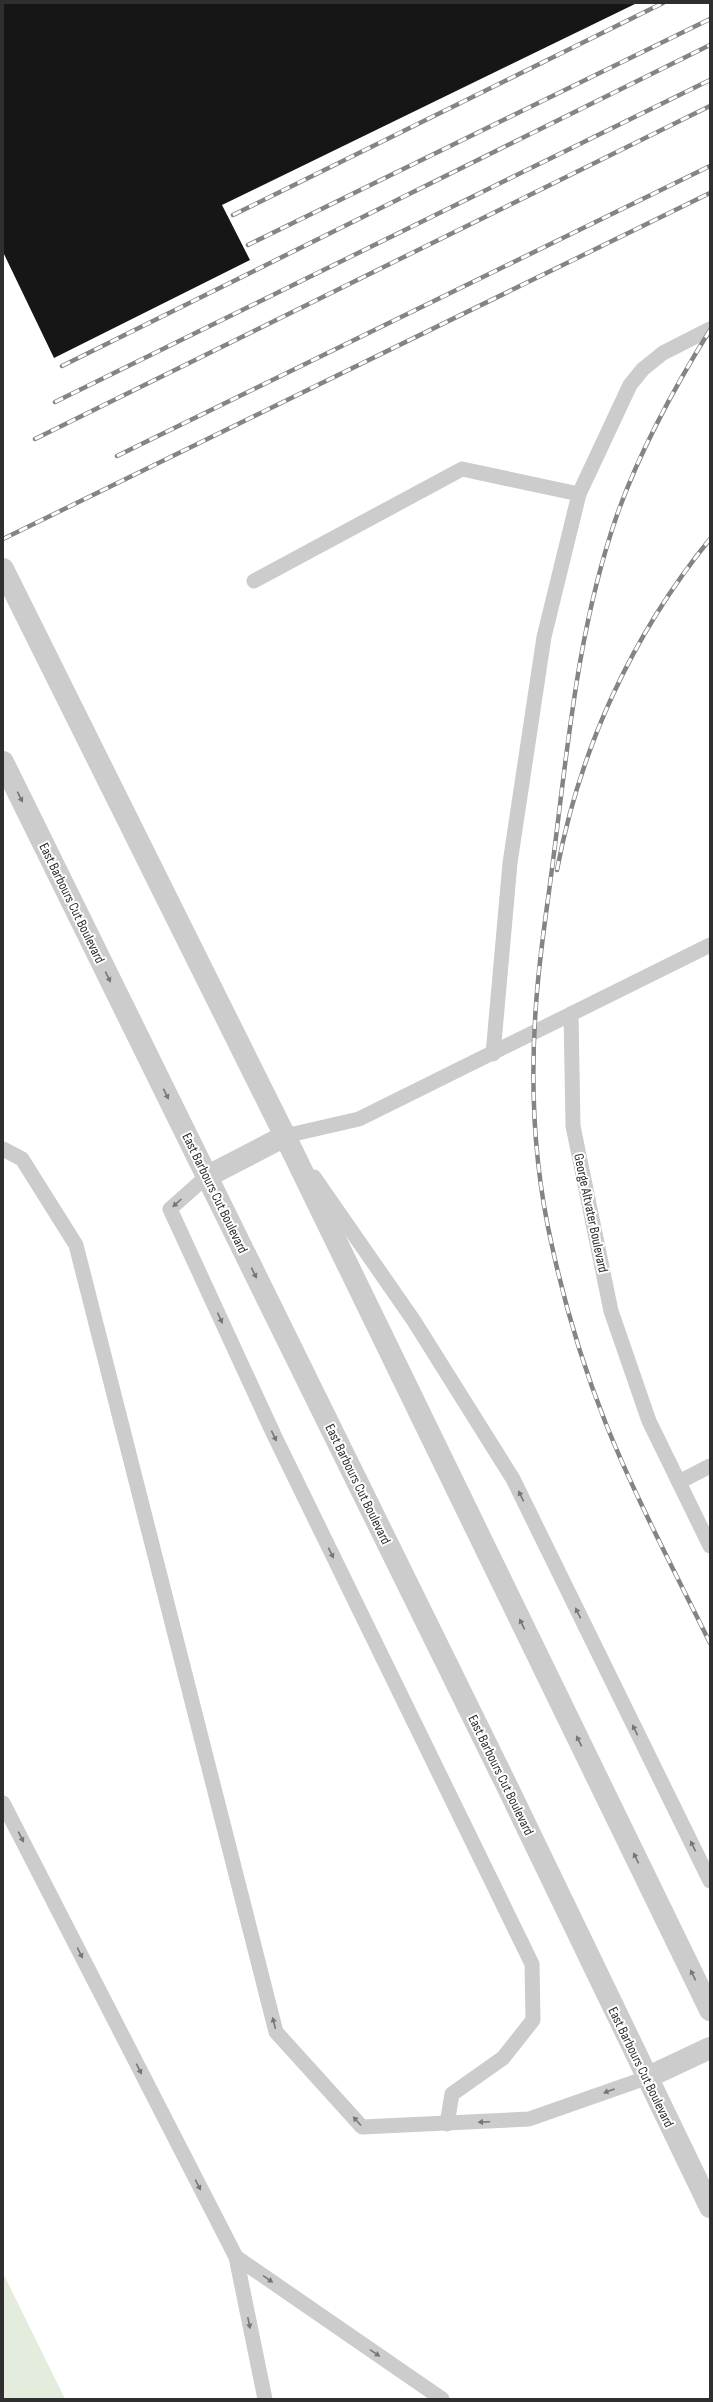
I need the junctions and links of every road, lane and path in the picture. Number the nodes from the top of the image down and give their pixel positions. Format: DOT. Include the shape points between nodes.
graph roads {
  1 [pos="710,329"];
  2 [pos="579,494"];
  3 [pos="3,569"];
  4 [pos="254,581"];
  5 [pos="3,762"];
  6 [pos="710,944"];
  7 [pos="571,1014"];
  8 [pos="493,1054"];
  9 [pos="285,1136"];
  10 [pos="3,1149"];
  11 [pos="206,1177"];
  12 [pos="710,1466"];
  13 [pos="678,1482"];
  14 [pos="710,1546"];
  15 [pos="3,1803"];
  16 [pos="710,1881"];
  17 [pos="710,2010"];
  18 [pos="710,2048"];
  19 [pos="646,2078"];
  20 [pos="447,2124"];
  21 [pos="710,2207"];
  22 [pos="236,2257"];
  23 [pos="265,2399"];
  24 [pos="442,2399"];
  1 -- 2 [label="lane" via="663,353 638,374 630,385"];
  2 -- 4 [label="lane" via="462,469"];
  2 -- 8 [label="lane" via="543,645 510,863"];
  3 -- 9 [label="street"];
  5 -- 11 [label="street, East Barbours Cut Boulevard, one-way"];
  6 -- 7 [label="lane"];
  7 -- 8 [label="lane"];
  7 -- 13 [label="lane, George Altvater Boulevard" via="573,1126 611,1311 649,1421"];
  8 -- 9 [label="lane" via="359,1119"];
  9 -- 11 [label="street"];
  16 -- 9 [label="lane, one-way" via="513,1479 414,1321"];
  17 -- 9 [label="street, one-way"];
  20 -- 10 [label="lane, one-way" via="362,2127 276,2032 76,1245 22,1159"];
  11 -- 19 [label="street, East Barbours Cut Boulevard, one-way" via="509,1791"];
  11 -- 20 [label="lane, one-way" via="170,1209 274,1435 532,1964 533,2020 503,2058 452,2094"];
  12 -- 13 [label="lane"];
  13 -- 14 [label="lane, George Altvater Boulevard"];
  15 -- 22 [label="lane, one-way"];
  18 -- 19 [label="street"];
  19 -- 20 [label="lane, one-way" via="529,2119"];
  19 -- 21 [label="street, East Barbours Cut Boulevard"];
  22 -- 23 [label="lane, one-way"];
  22 -- 24 [label="lane, one-way"];
}
